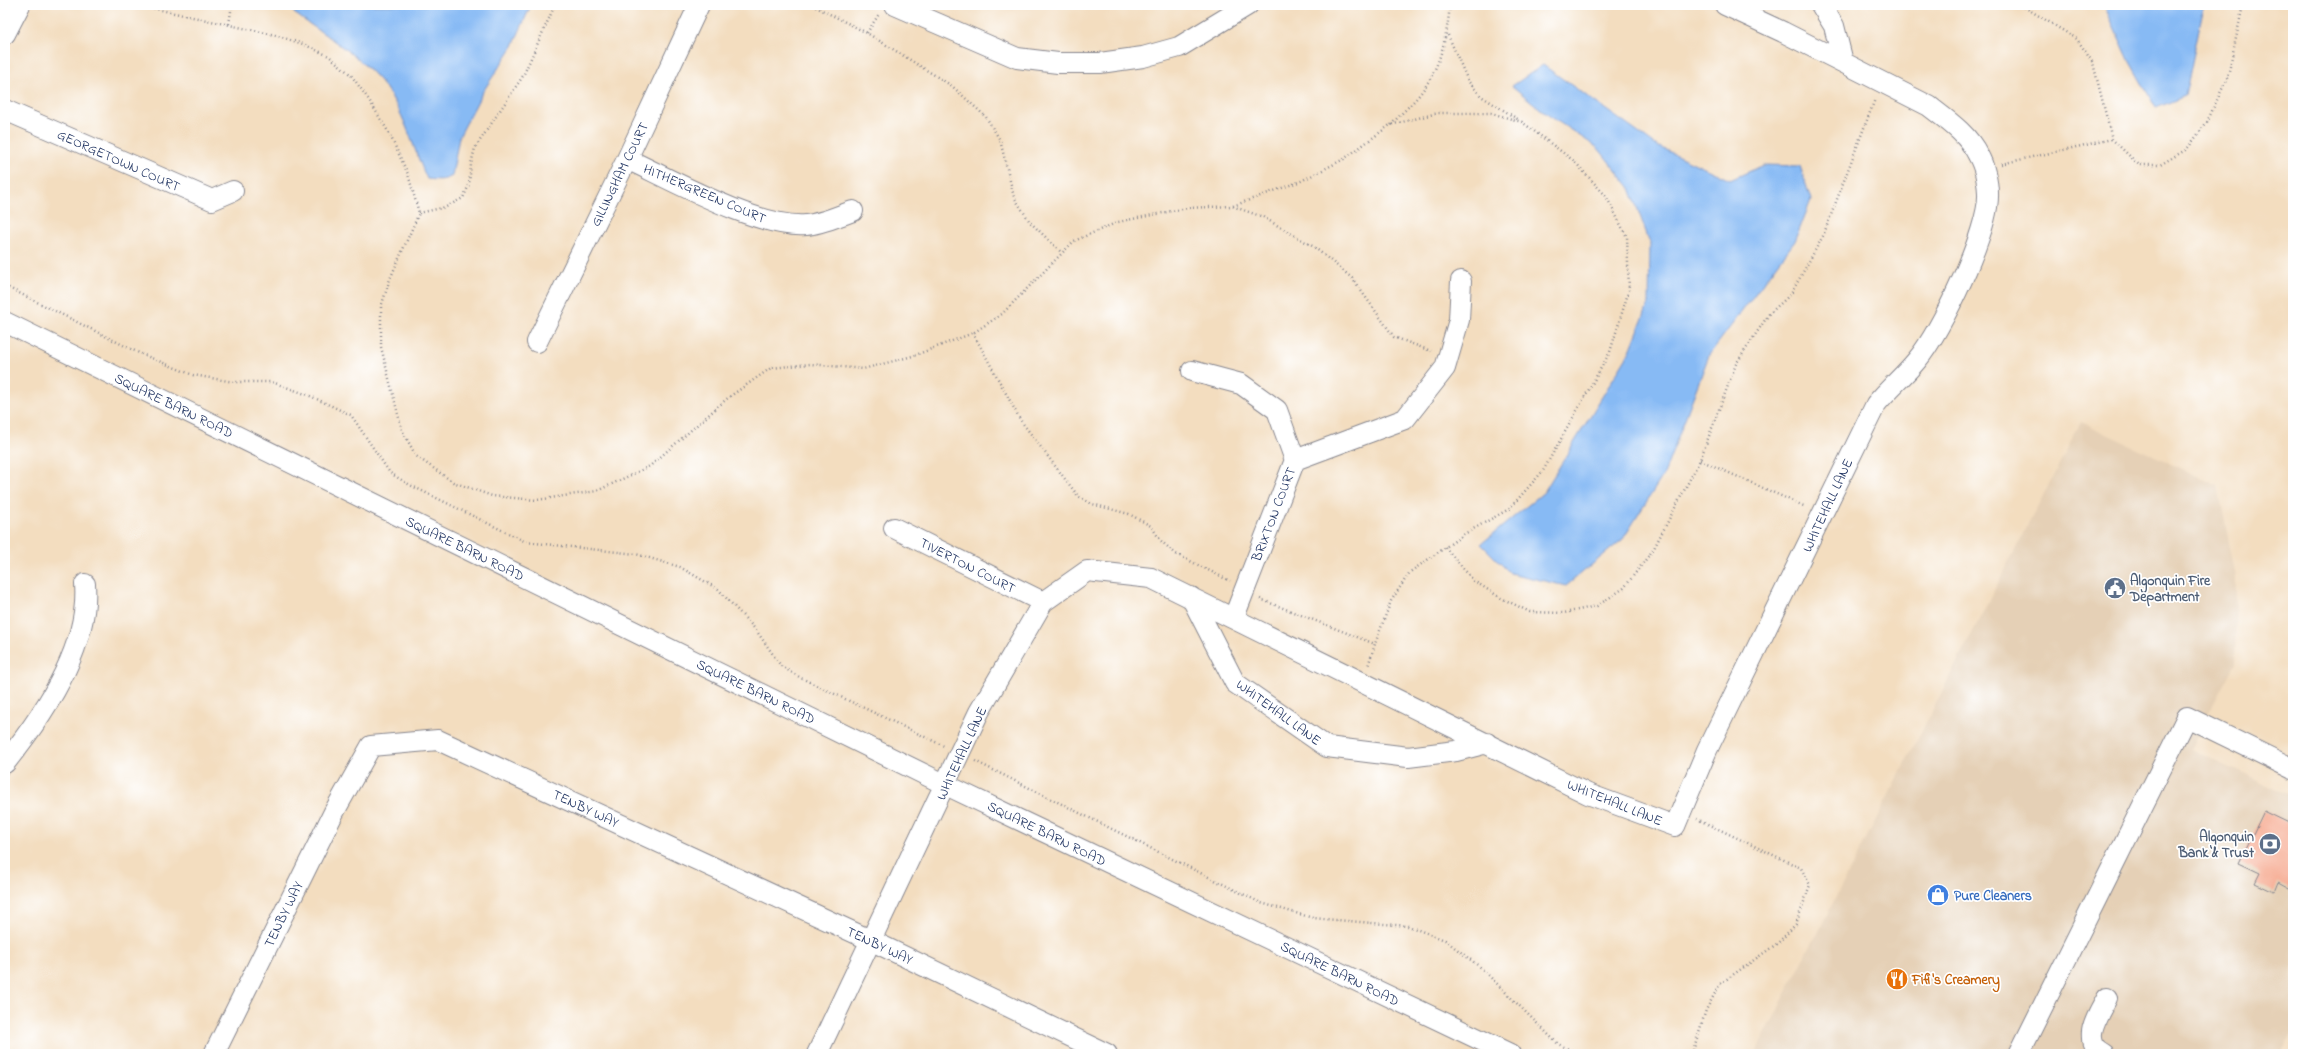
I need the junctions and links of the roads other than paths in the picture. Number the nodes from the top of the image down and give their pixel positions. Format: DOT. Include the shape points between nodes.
graph roads {
  1 [pos="20,5"];
  2 [pos="699,5"];
  3 [pos="1248,5"];
  4 [pos="1725,5"];
  5 [pos="1821,5"];
  6 [pos="888,8"];
  7 [pos="5,34"];
  8 [pos="1843,62"];
  9 [pos="5,110"];
  10 [pos="627,159"];
  11 [pos="232,191"];
  12 [pos="853,211"];
  13 [pos="1461,281"];
  14 [pos="5,322"];
  15 [pos="537,342"];
  16 [pos="1192,372"];
  17 [pos="1295,460"];
  18 [pos="894,528"];
  19 [pos="85,584"];
  20 [pos="1191,596"];
  21 [pos="1043,602"];
  22 [pos="1234,617"];
  23 [pos="1487,743"];
  24 [pos="5,763"];
  25 [pos="2293,769"];
  26 [pos="946,785"];
  27 [pos="870,940"];
  28 [pos="2107,998"];
  29 [pos="214,1054"];
  30 [pos="816,1054"];
  31 [pos="1107,1054"];
  32 [pos="1510,1054"];
  33 [pos="2019,1054"];
  34 [pos="2105,1054"];
  1 -- 7 [label="street"];
  2 -- 10 [label="street, GILLINGHAM COURT"];
  3 -- 6 [label="street" via="1179,47 1144,57 1100,63 1058,63 1017,58"];
  4 -- 8 [label="street, WHITEHALL LANE"];
  5 -- 8 [label="street" via="1834,26"];
  8 -- 23 [label="street, WHITEHALL LANE" via="1929,106 1951,122 1979,155 1988,193 1987,208 1982,230 1960,283 1918,359 1876,404 1708,750 1675,826 1588,794"];
  9 -- 11 [label="street, GEORGETOWN COURT" via="212,200"];
  10 -- 12 [label="street, HITHERGREEN COURT" via="723,204 771,222 807,225"];
  10 -- 15 [label="street, GILLINGHAM COURT"];
  13 -- 17 [label="street" via="1459,320 1444,368 1405,419"];
  14 -- 26 [label="street, SQUARE BARN ROAD"];
  16 -- 17 [label="street, BRIXTON COURT" via="1241,384 1277,410"];
  17 -- 22 [label="street, BRIXTON COURT"];
  18 -- 21 [label="street, TIVERTON COURT"];
  19 -- 24 [label="street" via="84,620 61,679 42,715"];
  20 -- 21 [label="street, WHITEHALL LANE" via="1151,578 1087,571"];
  20 -- 22 [label="street, WHITEHALL LANE"];
  20 -- 23 [label="street, WHITEHALL LANE" via="1235,683 1327,747 1408,757 1456,751"];
  21 -- 26 [label="street, WHITEHALL LANE" via="979,712"];
  22 -- 23 [label="street, WHITEHALL LANE"];
  25 -- 33 [label="street" via="2187,717"];
  26 -- 27 [label="street, WHITEHALL LANE"];
  26 -- 32 [label="street, SQUARE BARN ROAD"];
  27 -- 29 [label="street, TENBY WAY" via="438,740 372,746 334,812"];
  27 -- 30 [label="street, WHITEHALL LANE"];
  27 -- 31 [label="street, TENBY WAY"];
  28 -- 34 [label="street" via="2092,1027 2091,1037 2094,1046"];
}
